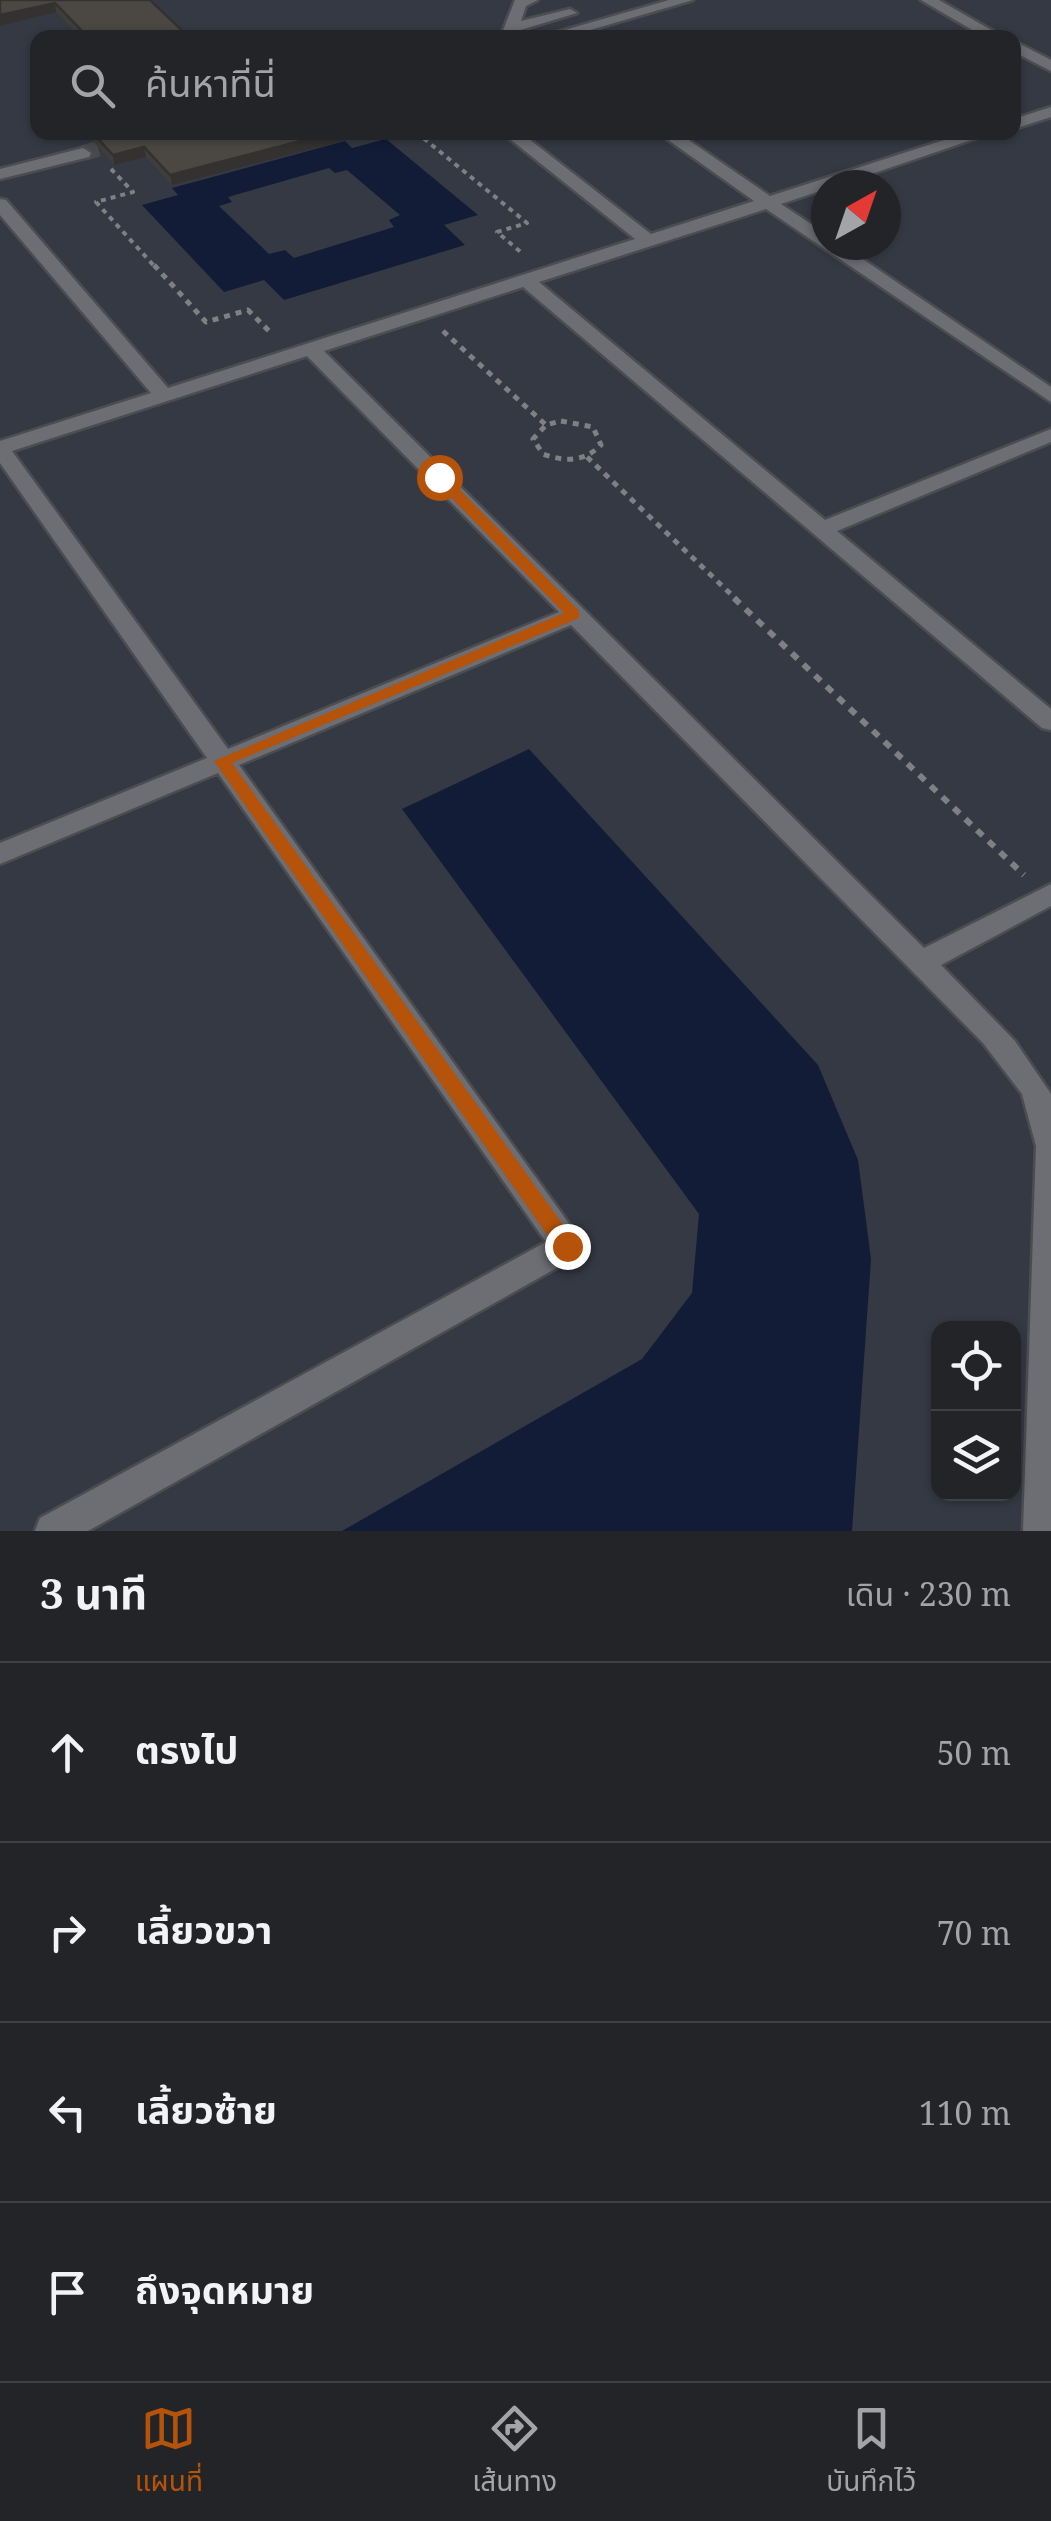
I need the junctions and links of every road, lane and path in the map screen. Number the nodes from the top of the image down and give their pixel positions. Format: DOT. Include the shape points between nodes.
graph roads {
  1 [pos="531,0"];
  2 [pos="686,0"];
  3 [pos="928,0"];
  4 [pos="583,9"];
  5 [pos="516,30"];
  6 [pos="526,30"];
  7 [pos="574,30"];
  8 [pos="983,30"];
  9 [pos="1021,50"];
  10 [pos="1051,66"];
  11 [pos="1051,112"];
  12 [pos="1021,122"];
  13 [pos="426,140"];
  14 [pos="519,140"];
  15 [pos="677,140"];
  16 [pos="962,140"];
  17 [pos="83,153"];
  18 [pos="111,169"];
  19 [pos="0,174"];
  20 [pos="768,202"];
  21 [pos="0,204"];
  22 [pos="811,232"];
  23 [pos="648,240"];
  24 [pos="851,260"];
  25 [pos="509,262"];
  26 [pos="526,280"];
  27 [pos="422,313"];
  28 [pos="273,336"];
  29 [pos="310,349"];
  30 [pos="164,396"];
  31 [pos="1051,396"];
  32 [pos="546,425"];
  33 [pos="1051,435"];
  34 [pos="0,448"];
  35 [pos="587,457"];
  36 [pos="822,529"];
  37 [pos="574,615"];
  38 [pos="1051,722"];
  39 [pos="222,761"];
  40 [pos="0,854"];
  41 [pos="1049,895"];
  42 [pos="919,964"];
  43 [pos="53,1531"];
  44 [pos="1041,1531"];
  1 -- 5 [label="lane" via="520,3"];
  2 -- 7 [label="lane"];
  3 -- 8 [label="lane"];
  4 -- 6 [label="lane"];
  9 -- 10 [label="lane"];
  11 -- 12 [label="lane"];
  13 -- 25 [label="path" via="527,223 497,232 526,257"];
  14 -- 23 [label="lane"];
  15 -- 20 [label="lane"];
  16 -- 20 [label="lane"];
  17 -- 19 [label="lane"];
  18 -- 28 [label="path" via="133,192 96,202 206,322 248,310"];
  20 -- 22 [label="lane"];
  20 -- 23 [label="lane"];
  21 -- 30 [label="lane"];
  23 -- 26 [label="lane"];
  24 -- 31 [label="lane"];
  26 -- 27 [label="lane"];
  26 -- 36 [label="lane"];
  27 -- 29 [label="lane"];
  27 -- 32 [label="path"];
  29 -- 30 [label="lane"];
  29 -- 37 [label="lane"];
  30 -- 34 [label="lane"];
  32 -- 35 [label="path" via="533,438 543,454"];
  32 -- 35 [label="path" via="573,420 592,427 601,445"];
  33 -- 36 [label="lane"];
  34 -- 39 [label="lane"];
  35 -- 41 [label="path"];
  36 -- 38 [label="lane"];
  37 -- 39 [label="lane"];
  37 -- 42 [label="lane"];
  39 -- 40 [label="lane"];
  39 -- 43 [label="lane" via="567,1246"];
  41 -- 42 [label="lane"];
  42 -- 44 [label="lane" via="1027,1074 1046,1109"];
}
